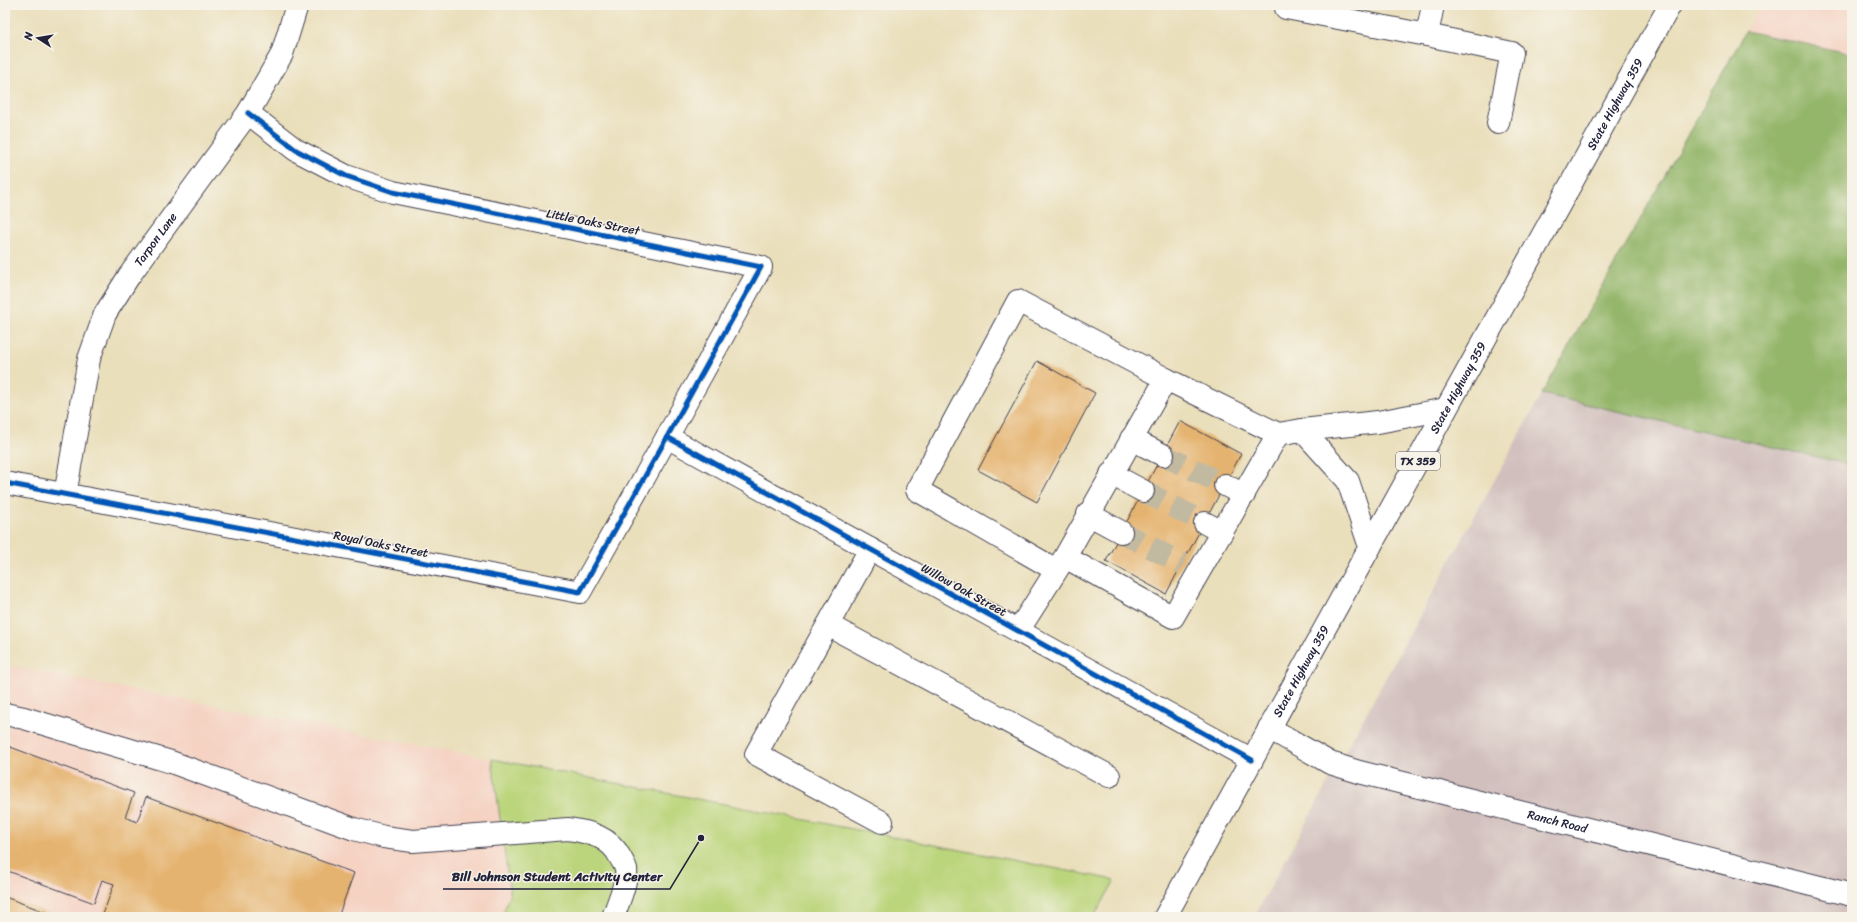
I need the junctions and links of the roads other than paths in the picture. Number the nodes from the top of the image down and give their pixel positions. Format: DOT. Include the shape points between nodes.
graph roads {
  1 [pos="297,5"];
  2 [pos="1433,5"];
  3 [pos="1670,5"];
  4 [pos="1286,8"];
  5 [pos="1427,35"];
  6 [pos="248,113"];
  7 [pos="1498,124"];
  8 [pos="1166,379"];
  9 [pos="1446,409"];
  10 [pos="1302,430"];
  11 [pos="1278,434"];
  12 [pos="667,437"];
  13 [pos="1131,439"];
  14 [pos="1163,455"];
  15 [pos="1111,474"];
  16 [pos="5,483"];
  17 [pos="1143,490"];
  18 [pos="65,495"];
  19 [pos="1088,514"];
  20 [pos="1121,532"];
  21 [pos="1370,547"];
  22 [pos="870,549"];
  23 [pos="1060,563"];
  24 [pos="828,625"];
  25 [pos="1018,631"];
  26 [pos="5,714"];
  27 [pos="1270,728"];
  28 [pos="1252,760"];
  29 [pos="1109,776"];
  30 [pos="882,822"];
  31 [pos="1852,895"];
  32 [pos="613,917"];
  33 [pos="1165,917"];
  1 -- 6 [label="street, Tarpon Lane" via="282,54"];
  2 -- 5 [label="street"];
  3 -- 9 [label="street, State Highway 359 / TX 359"];
  4 -- 5 [label="street"];
  5 -- 7 [label="street" via="1512,53"];
  6 -- 12 [label="street, Little Oaks Street" via="296,150 346,176 393,192 761,267"];
  6 -- 18 [label="street, Tarpon Lane" via="129,276 105,314 89,359"];
  8 -- 11 [label="street"];
  8 -- 13 [label="street"];
  8 -- 23 [label="street" via="1018,301 917,490"];
  9 -- 10 [label="street" via="1378,422"];
  9 -- 21 [label="street, State Highway 359 / TX 359"];
  10 -- 11 [label="street"];
  10 -- 21 [label="street" via="1348,481"];
  11 -- 23 [label="street" via="1234,490 1191,568 1173,618"];
  12 -- 18 [label="street, Royal Oaks Street" via="580,592"];
  12 -- 22 [label="street, Willow Oak Street"];
  13 -- 14 [label="street"];
  13 -- 15 [label="street"];
  15 -- 17 [label="street"];
  15 -- 19 [label="street"];
  16 -- 18 [label="street, Royal Oaks Street"];
  19 -- 20 [label="street"];
  19 -- 23 [label="street"];
  21 -- 27 [label="street, State Highway 359 / TX 359"];
  22 -- 24 [label="street"];
  22 -- 25 [label="street, Willow Oak Street"];
  23 -- 25 [label="street"];
  24 -- 29 [label="street"];
  24 -- 30 [label="street" via="756,754"];
  25 -- 28 [label="street, Willow Oak Street"];
  26 -- 32 [label="street" via="171,762 354,829 384,837 413,841 568,829 590,832 616,850 626,869 621,896"];
  27 -- 28 [label="street, State Highway 359 / TX 359"];
  27 -- 31 [label="street, Ranch Road" via="1330,763 1359,772"];
  28 -- 33 [label="street, State Highway 359 / TX 359"];
}
